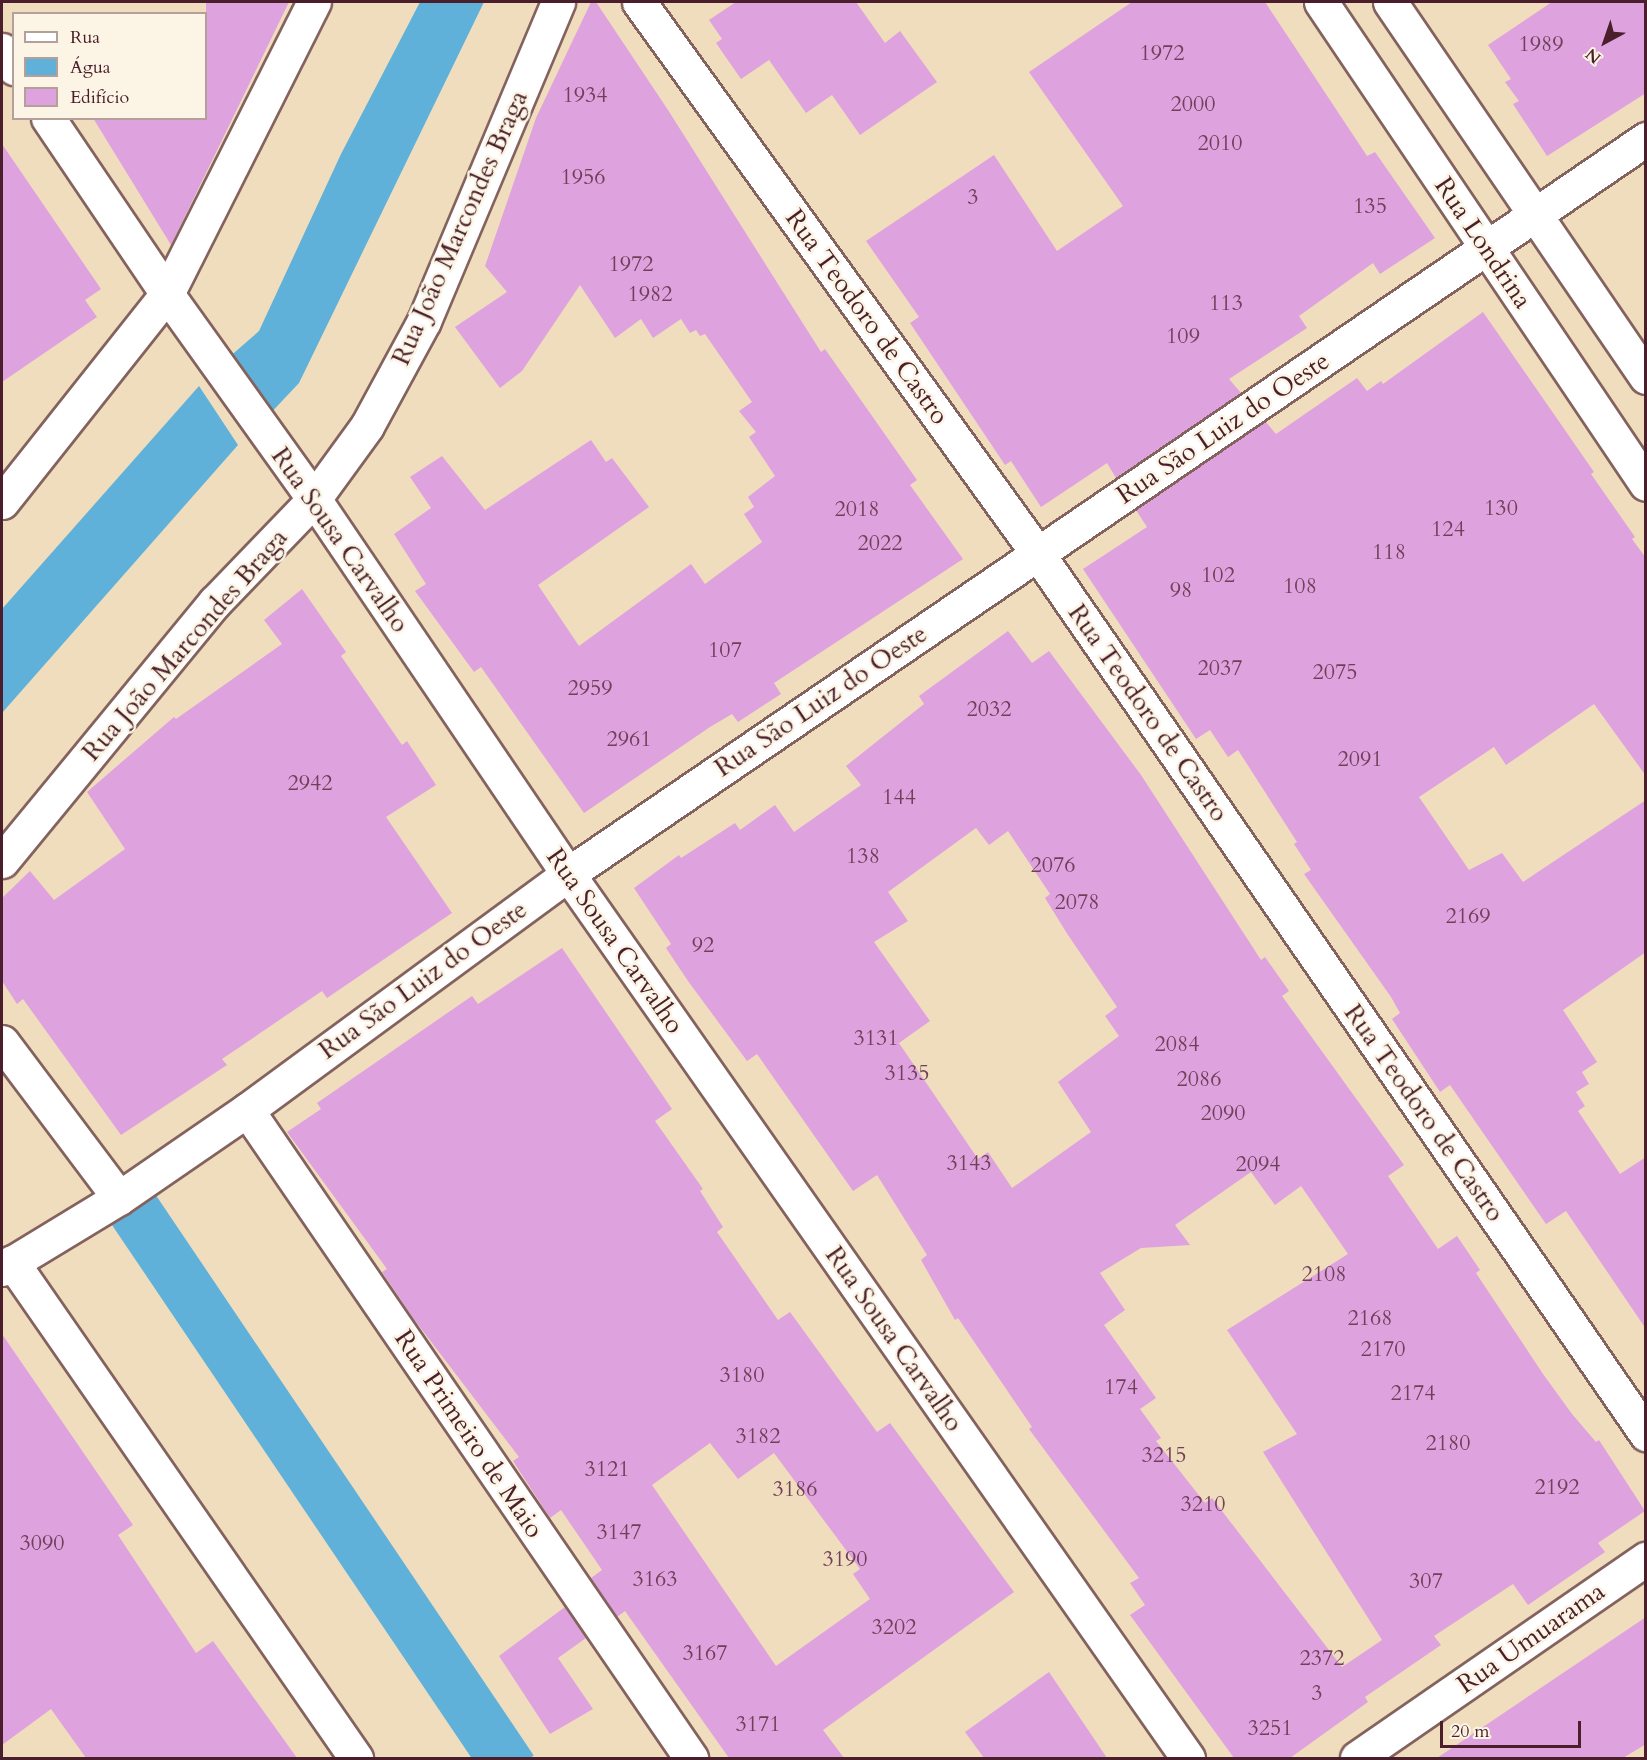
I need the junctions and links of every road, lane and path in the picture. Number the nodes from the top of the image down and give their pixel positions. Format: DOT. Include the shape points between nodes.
graph roads {
  1 [pos="314,2"];
  2 [pos="558,2"];
  3 [pos="639,2"];
  4 [pos="1321,2"];
  5 [pos="1390,2"];
  6 [pos="2,50"];
  7 [pos="12,65"];
  8 [pos="49,120"];
  9 [pos="1646,139"];
  10 [pos="1533,215"];
  11 [pos="1485,248"];
  12 [pos="167,294"];
  13 [pos="1646,376"];
  14 [pos="1646,484"];
  15 [pos="314,499"];
  16 [pos="2,502"];
  17 [pos="1038,554"];
  18 [pos="2,861"];
  19 [pos="568,874"];
  20 [pos="2,1042"];
  21 [pos="247,1110"];
  22 [pos="119,1198"];
  23 [pos="7,1265"];
  24 [pos="1646,1434"];
  25 [pos="1646,1559"];
  26 [pos="356,1758"];
  27 [pos="691,1758"];
  28 [pos="1188,1758"];
  29 [pos="1357,1758"];
  1 -- 12 [label="street"];
  2 -- 15 [label="street, Rua João Marcondes Braga" via="424,321 367,426"];
  3 -- 17 [label="street, Rua Teodoro de Castro"];
  4 -- 11 [label="street, Rua Londrina"];
  5 -- 10 [label="street"];
  6 -- 7 [label="street"];
  8 -- 12 [label="street, Rua Sousa Carvalho"];
  9 -- 10 [label="street, Rua São Luiz do Oeste"];
  10 -- 11 [label="street, Rua São Luiz do Oeste"];
  10 -- 13 [label="street"];
  11 -- 14 [label="street, Rua Londrina"];
  11 -- 17 [label="street, Rua São Luiz do Oeste"];
  12 -- 15 [label="street, Rua Sousa Carvalho"];
  12 -- 16 [label="street"];
  15 -- 18 [label="street, Rua João Marcondes Braga" via="215,602"];
  15 -- 19 [label="street, Rua Sousa Carvalho"];
  17 -- 19 [label="street, Rua São Luiz do Oeste"];
  17 -- 24 [label="street, Rua Teodoro de Castro"];
  19 -- 21 [label="street, Rua São Luiz do Oeste"];
  19 -- 28 [label="street, Rua Sousa Carvalho"];
  20 -- 22 [label="street"];
  21 -- 22 [label="street, Rua São Luiz do Oeste"];
  21 -- 27 [label="street, Rua Primeiro de Maio"];
  22 -- 23 [label="street, Rua São Luiz do Oeste"];
  23 -- 26 [label="street"];
  25 -- 29 [label="street, Rua Umuarama"];
}
